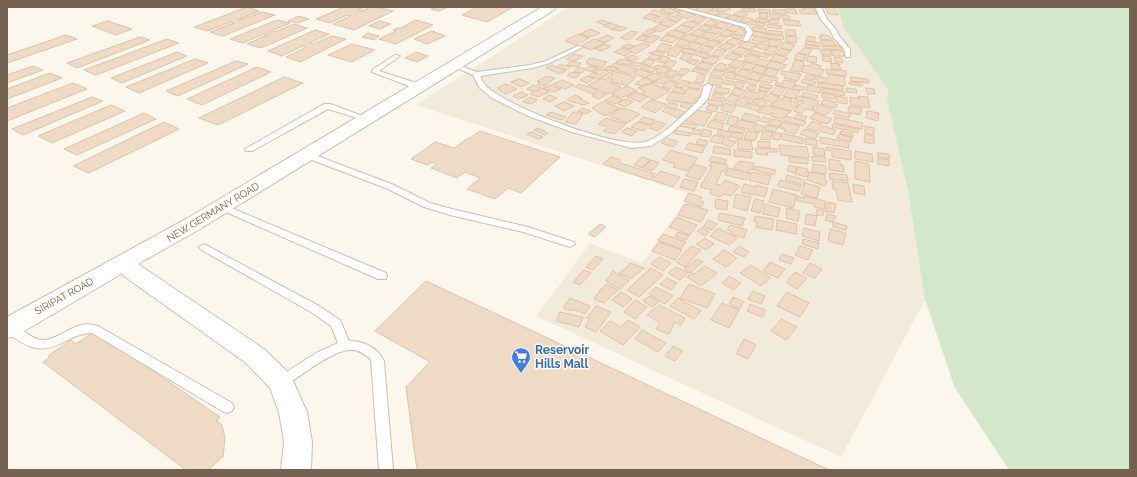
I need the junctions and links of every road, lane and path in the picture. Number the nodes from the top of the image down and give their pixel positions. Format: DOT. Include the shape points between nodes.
graph roads {
  1 [pos="550,7"];
  2 [pos="674,7"];
  3 [pos="818,7"];
  4 [pos="746,40"];
  5 [pos="580,47"];
  6 [pos="397,56"];
  7 [pos="848,56"];
  8 [pos="455,66"];
  9 [pos="476,74"];
  10 [pos="708,86"];
  11 [pos="420,87"];
  12 [pos="367,119"];
  13 [pos="249,149"];
  14 [pos="306,155"];
  15 [pos="222,207"];
  16 [pos="570,244"];
  17 [pos="204,247"];
  18 [pos="122,264"];
  19 [pos="382,276"];
  20 [pos="8,329"];
  21 [pos="345,346"];
  22 [pos="281,382"];
  23 [pos="227,407"];
  24 [pos="296,470"];
  25 [pos="386,470"];
  1 -- 8 [label="street, NEW GERMANY ROAD"];
  2 -- 4 [label="lane" via="746,26 750,32"];
  3 -- 7 [label="lane" via="824,20 847,49"];
  4 -- 10 [label="path" via="721,58 710,72 706,83"];
  5 -- 9 [label="lane" via="531,67"];
  6 -- 11 [label="lane" via="374,71"];
  8 -- 9 [label="lane"];
  8 -- 11 [label="street, NEW GERMANY ROAD"];
  9 -- 10 [label="lane" via="483,87 497,98 544,120 631,145 654,141 704,98"];
  11 -- 12 [label="street, NEW GERMANY ROAD"];
  12 -- 13 [label="lane" via="327,106"];
  12 -- 14 [label="street, NEW GERMANY ROAD"];
  14 -- 15 [label="street, NEW GERMANY ROAD"];
  14 -- 16 [label="lane" via="450,212 525,229"];
  15 -- 18 [label="street, NEW GERMANY ROAD"];
  15 -- 19 [label="lane"];
  17 -- 21 [label="lane" via="336,323"];
  18 -- 20 [label="street, SIRIPAT ROAD"];
  18 -- 22 [label="street" via="255,356"];
  20 -- 23 [label="lane" via="35,344 50,343 84,328 94,329"];
  21 -- 22 [label="lane"];
  21 -- 25 [label="lane" via="366,348 375,354 378,361"];
  22 -- 24 [label="street" via="293,412 298,442"];
}
